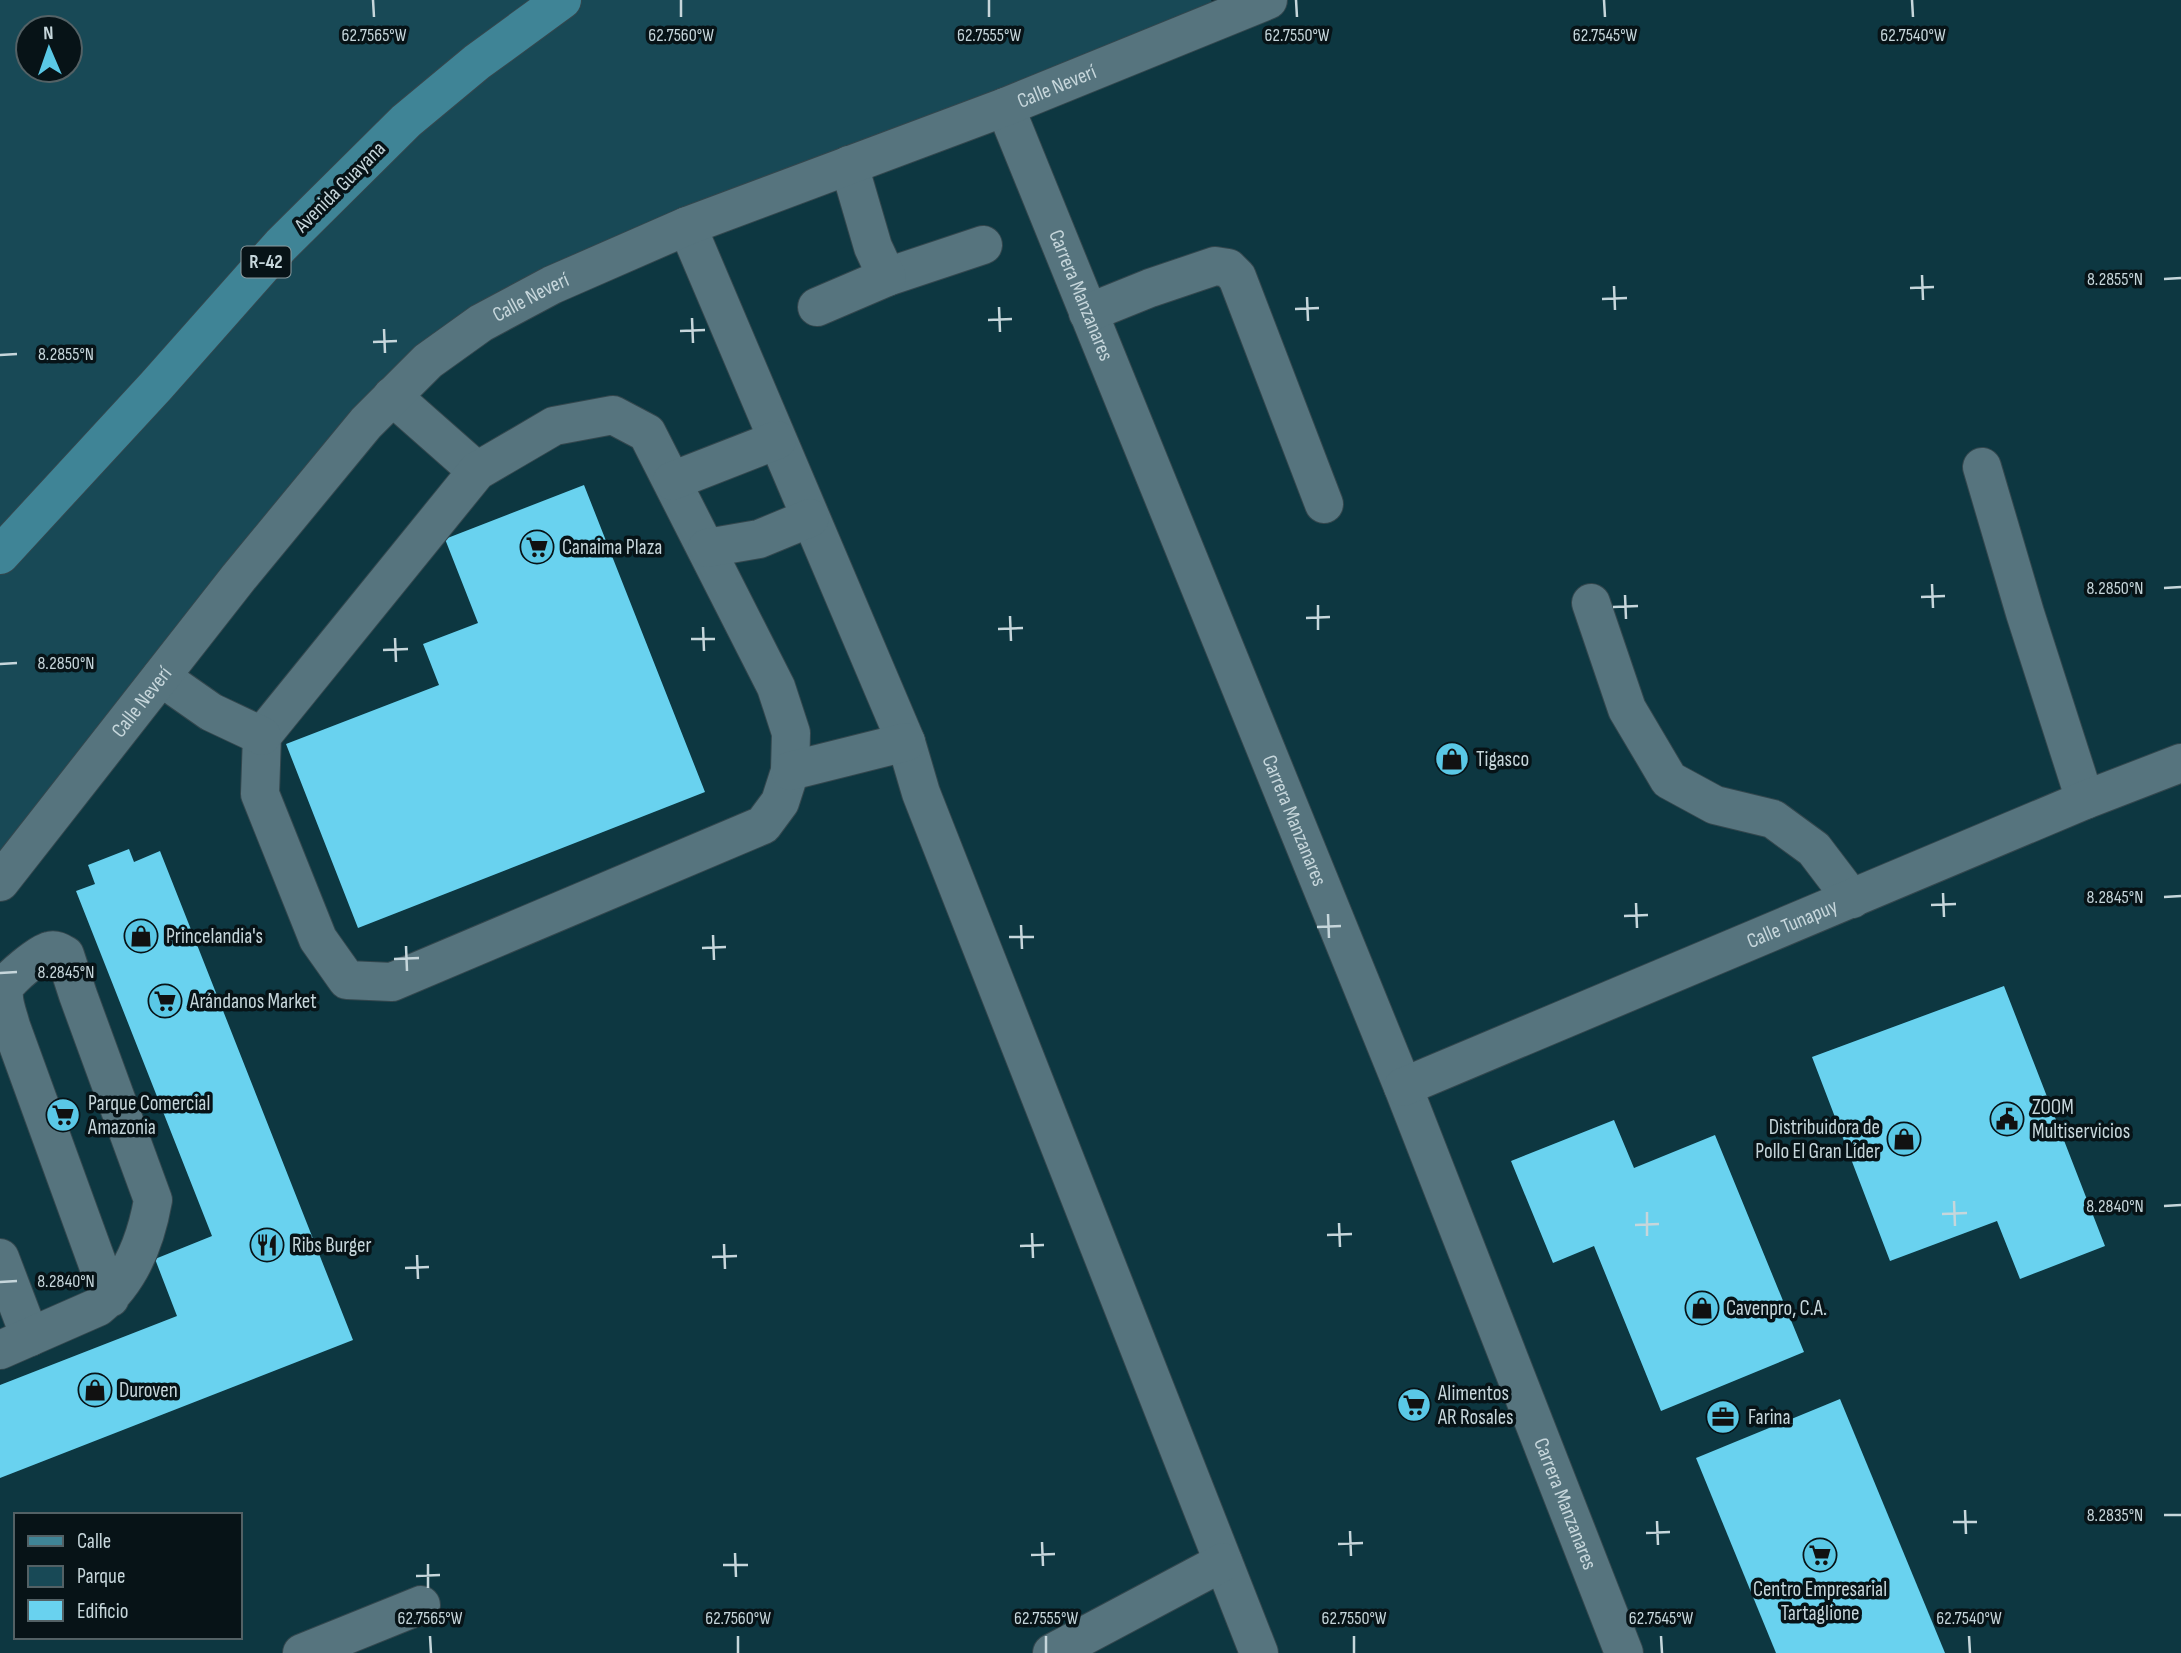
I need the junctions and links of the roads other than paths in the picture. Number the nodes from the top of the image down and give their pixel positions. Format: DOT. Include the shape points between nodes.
graph roads {
  1 [pos="562,0"];
  2 [pos="1268,0"];
  3 [pos="1005,107"];
  4 [pos="849,165"];
  5 [pos="687,226"];
  6 [pos="983,246"];
  7 [pos="887,277"];
  8 [pos="817,307"];
  9 [pos="1088,313"];
  10 [pos="392,396"];
  11 [pos="777,440"];
  12 [pos="1982,467"];
  13 [pos="477,471"];
  14 [pos="672,481"];
  15 [pos="1324,504"];
  16 [pos="810,518"];
  17 [pos="707,548"];
  18 [pos="0,555"];
  19 [pos="1591,603"];
  20 [pos="161,677"];
  21 [pos="262,736"];
  22 [pos="905,742"];
  23 [pos="2181,763"];
  24 [pos="790,771"];
  25 [pos="2085,800"];
  26 [pos="0,882"];
  27 [pos="1852,899"];
  28 [pos="1403,1087"];
  29 [pos="0,1258"];
  30 [pos="110,1298"];
  31 [pos="15,1343"];
  32 [pos="1223,1562"];
  33 [pos="421,1605"];
  34 [pos="302,1653"];
  35 [pos="1052,1653"];
  36 [pos="1259,1653"];
  37 [pos="1624,1653"];
  1 -- 18 [label="main road, Avenida Guayana / R-42" via="477,62 396,131 281,245"];
  2 -- 3 [label="street, Calle Neverí"];
  3 -- 4 [label="street, Calle Neverí"];
  3 -- 9 [label="street, Carrera Manzanares"];
  4 -- 5 [label="street, Calle Neverí"];
  4 -- 7 [label="street" via="873,247"];
  5 -- 10 [label="street, Calle Neverí" via="552,285 481,323 428,361"];
  5 -- 11 [label="street"];
  6 -- 7 [label="street"];
  7 -- 8 [label="street"];
  9 -- 15 [label="street" via="1214,266 1228,268 1237,277"];
  9 -- 28 [label="street, Carrera Manzanares"];
  10 -- 13 [label="street"];
  10 -- 20 [label="street, Calle Neverí" via="357,433"];
  11 -- 14 [label="street"];
  11 -- 16 [label="street"];
  12 -- 25 [label="street"];
  13 -- 14 [label="street" via="554,426 613,415 647,433"];
  13 -- 21 [label="street"];
  14 -- 17 [label="street"];
  16 -- 17 [label="street" via="759,539"];
  16 -- 22 [label="street"];
  17 -- 24 [label="street" via="776,687 791,733"];
  19 -- 27 [label="street" via="1626,709 1669,780 1715,805 1773,819 1814,849"];
  20 -- 21 [label="street" via="211,712"];
  20 -- 26 [label="street, Calle Neverí"];
  21 -- 24 [label="street" via="260,794 318,939 347,980 392,982 762,825 780,802"];
  22 -- 24 [label="street"];
  22 -- 32 [label="street" via="926,806"];
  23 -- 25 [label="street, Calle Tunapuy"];
  25 -- 27 [label="street, Calle Tunapuy"];
  27 -- 28 [label="street, Calle Tunapuy"];
  28 -- 37 [label="street, Carrera Manzanares"];
  29 -- 31 [label="street"];
  30 -- 30 [label="street" via="137,1253 153,1200 65,955 47,951 5,986 4,1000"];
  30 -- 31 [label="street"];
  32 -- 35 [label="street"];
  32 -- 36 [label="street"];
  33 -- 34 [label="street"];
}
